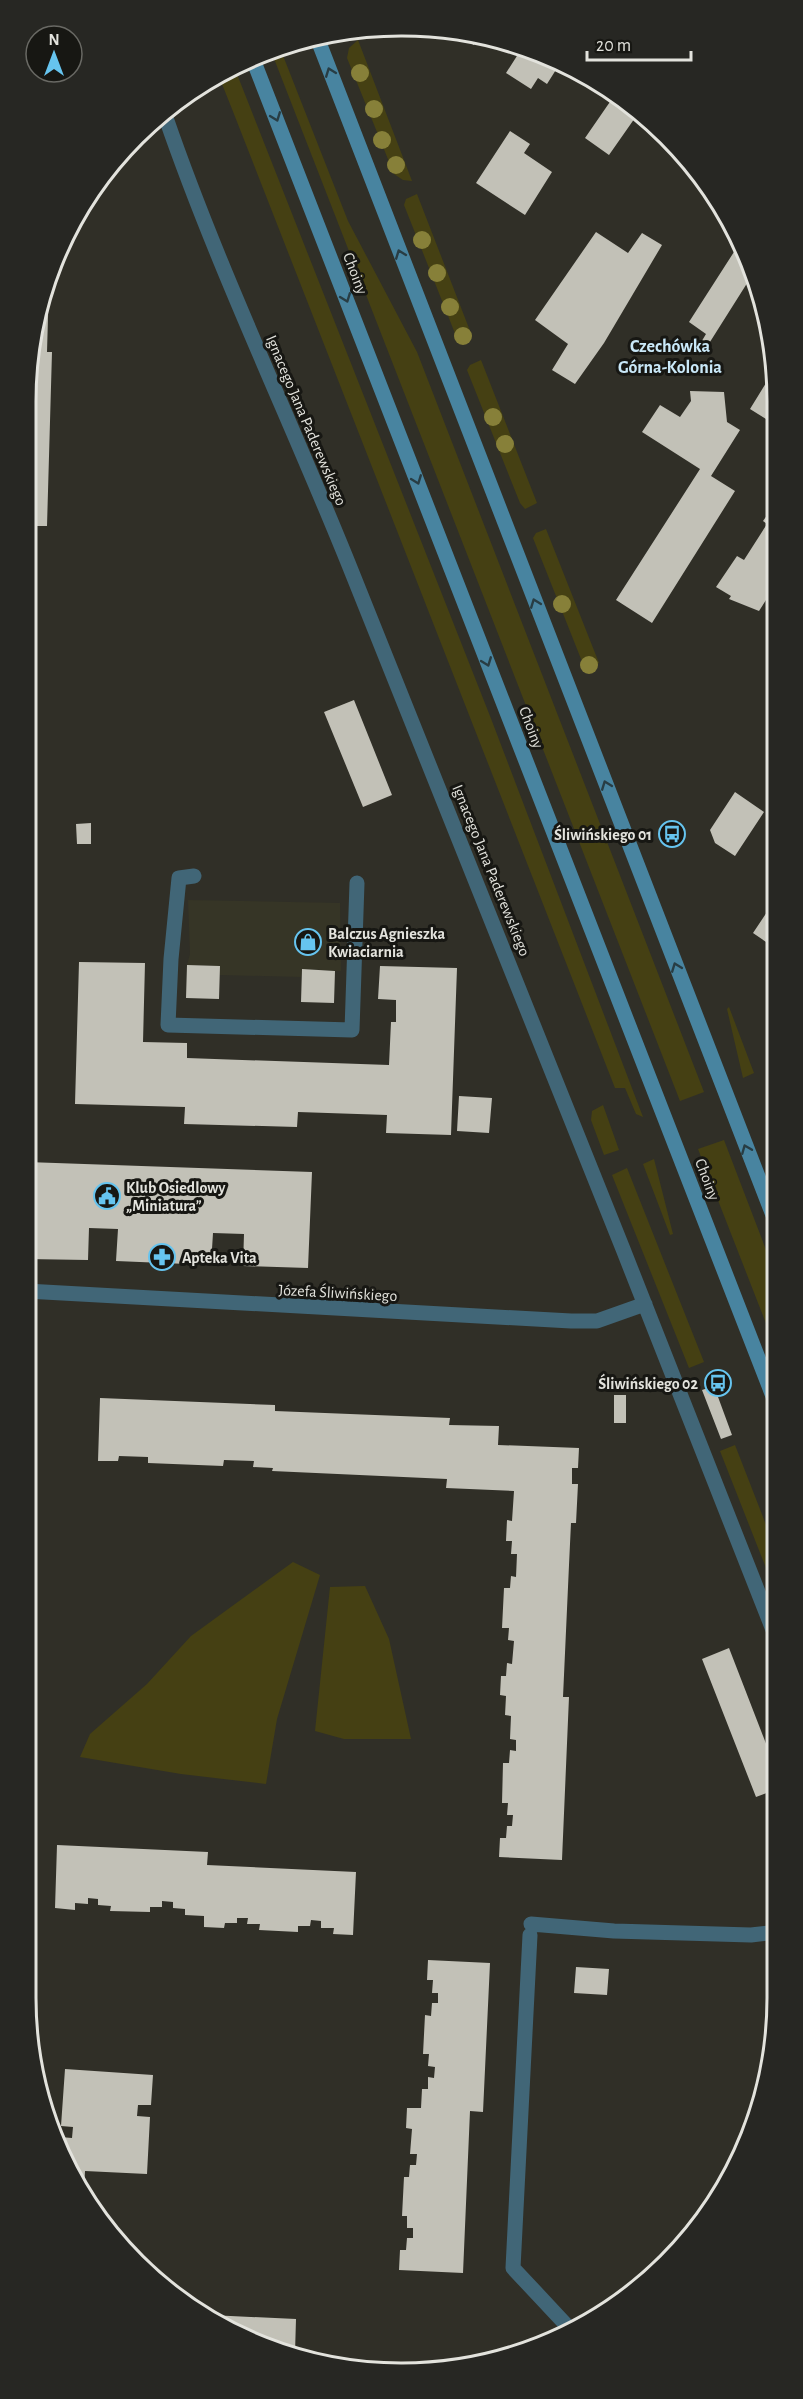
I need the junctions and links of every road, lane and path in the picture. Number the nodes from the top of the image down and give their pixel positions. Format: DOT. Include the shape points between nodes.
graph roads {
  1 [pos="320,45"];
  2 [pos="257,66"];
  3 [pos="167,122"];
  4 [pos="194,876"];
  5 [pos="357,883"];
  6 [pos="767,1200"];
  7 [pos="36,1292"];
  8 [pos="645,1304"];
  9 [pos="767,1381"];
  10 [pos="767,1615"];
  11 [pos="767,1933"];
  12 [pos="565,2324"];
  6 -- 1 [label="street, one-way"];
  2 -- 9 [label="street, Choiny, one-way"];
  3 -- 8 [label="street, Ignacego Jana Paderewskiego" via="204,224 345,553"];
  4 -- 5 [label="street" via="179,878 168,1024 352,1030"];
  7 -- 8 [label="street, Józefa Śliwińskiego" via="571,1321 597,1320"];
  8 -- 10 [label="street, Ignacego Jana Paderewskiego"];
  11 -- 12 [label="street" via="530,1929 513,2268"];
}
